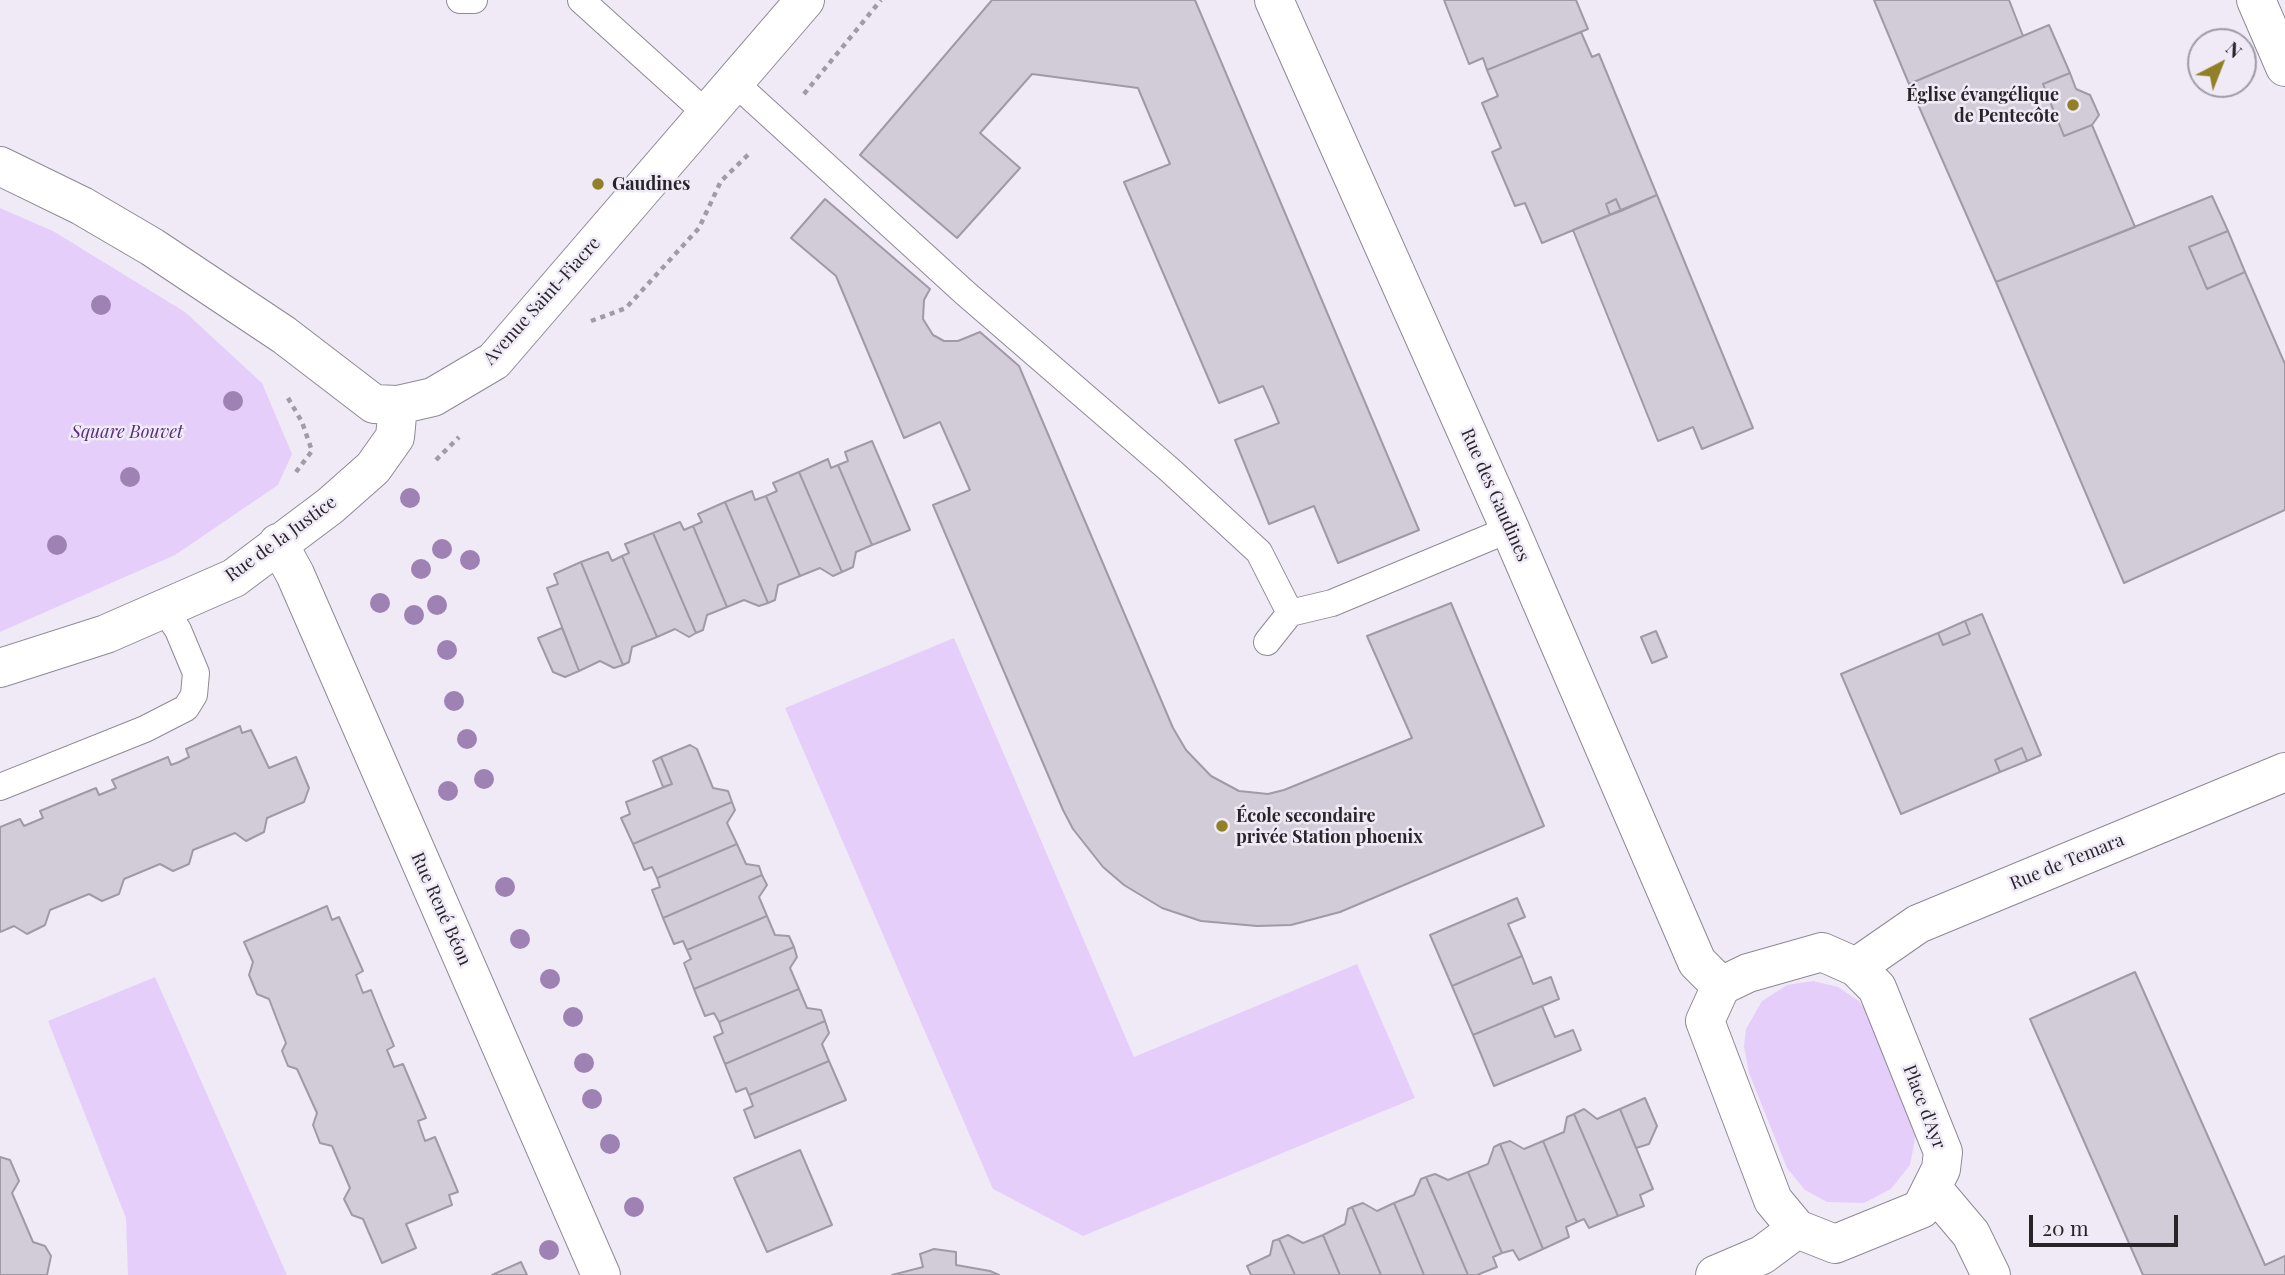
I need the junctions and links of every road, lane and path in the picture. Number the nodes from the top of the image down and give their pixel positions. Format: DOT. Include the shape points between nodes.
graph roads {
  1 [pos="460,0"];
  2 [pos="474,0"];
  3 [pos="580,0"];
  4 [pos="805,0"];
  5 [pos="1274,0"];
  6 [pos="2256,0"];
  7 [pos="2285,67"];
  8 [pos="734,82"];
  9 [pos="706,113"];
  10 [pos="0,166"];
  11 [pos="398,405"];
  12 [pos="1510,529"];
  13 [pos="278,543"];
  14 [pos="164,609"];
  15 [pos="1290,613"];
  16 [pos="1267,642"];
  17 [pos="0,668"];
  18 [pos="2285,772"];
  19 [pos="0,787"];
  20 [pos="1856,967"];
  21 [pos="1721,986"];
  22 [pos="1933,1189"];
  23 [pos="1797,1230"];
  24 [pos="601,1275"];
  25 [pos="1715,1275"];
  26 [pos="1991,1275"];
  1 -- 2 [label="lane"];
  3 -- 9 [label="lane"];
  4 -- 8 [label="street, Avenue Saint-Fiacre"];
  5 -- 12 [label="street, Rue des Gaudines"];
  6 -- 7 [label="street"];
  8 -- 9 [label="street, Avenue Saint-Fiacre"];
  8 -- 15 [label="lane" via="1259,552"];
  9 -- 11 [label="street, Avenue Saint-Fiacre" via="494,361 433,397"];
  10 -- 11 [label="street, Avenue Saint-Fiacre" via="152,247 284,335 374,404"];
  11 -- 13 [label="street, Rue de la Justice" via="395,437 373,468"];
  12 -- 15 [label="lane" via="1332,603"];
  12 -- 21 [label="street, Rue des Gaudines" via="1697,962"];
  13 -- 14 [label="street, Rue de la Justice" via="233,578"];
  13 -- 24 [label="street, Rue René Béon"];
  14 -- 17 [label="street, Rue de la Justice" via="106,634"];
  14 -- 19 [label="lane" via="196,673 194,695 186,708"];
  15 -- 16 [label="lane"];
  18 -- 20 [label="street, Rue de Temara" via="1918,924"];
  20 -- 21 [label="street, Place d'Ayr" via="1822,952 1748,973"];
  20 -- 22 [label="street, Place d'Ayr" via="1877,988 1943,1152"];
  21 -- 23 [label="street" via="1705,1021 1773,1200"];
  22 -- 23 [label="street, Place d'Ayr" via="1921,1209 1835,1244"];
  22 -- 26 [label="street" via="1971,1234"];
  23 -- 25 [label="street" via="1762,1255"];
}
